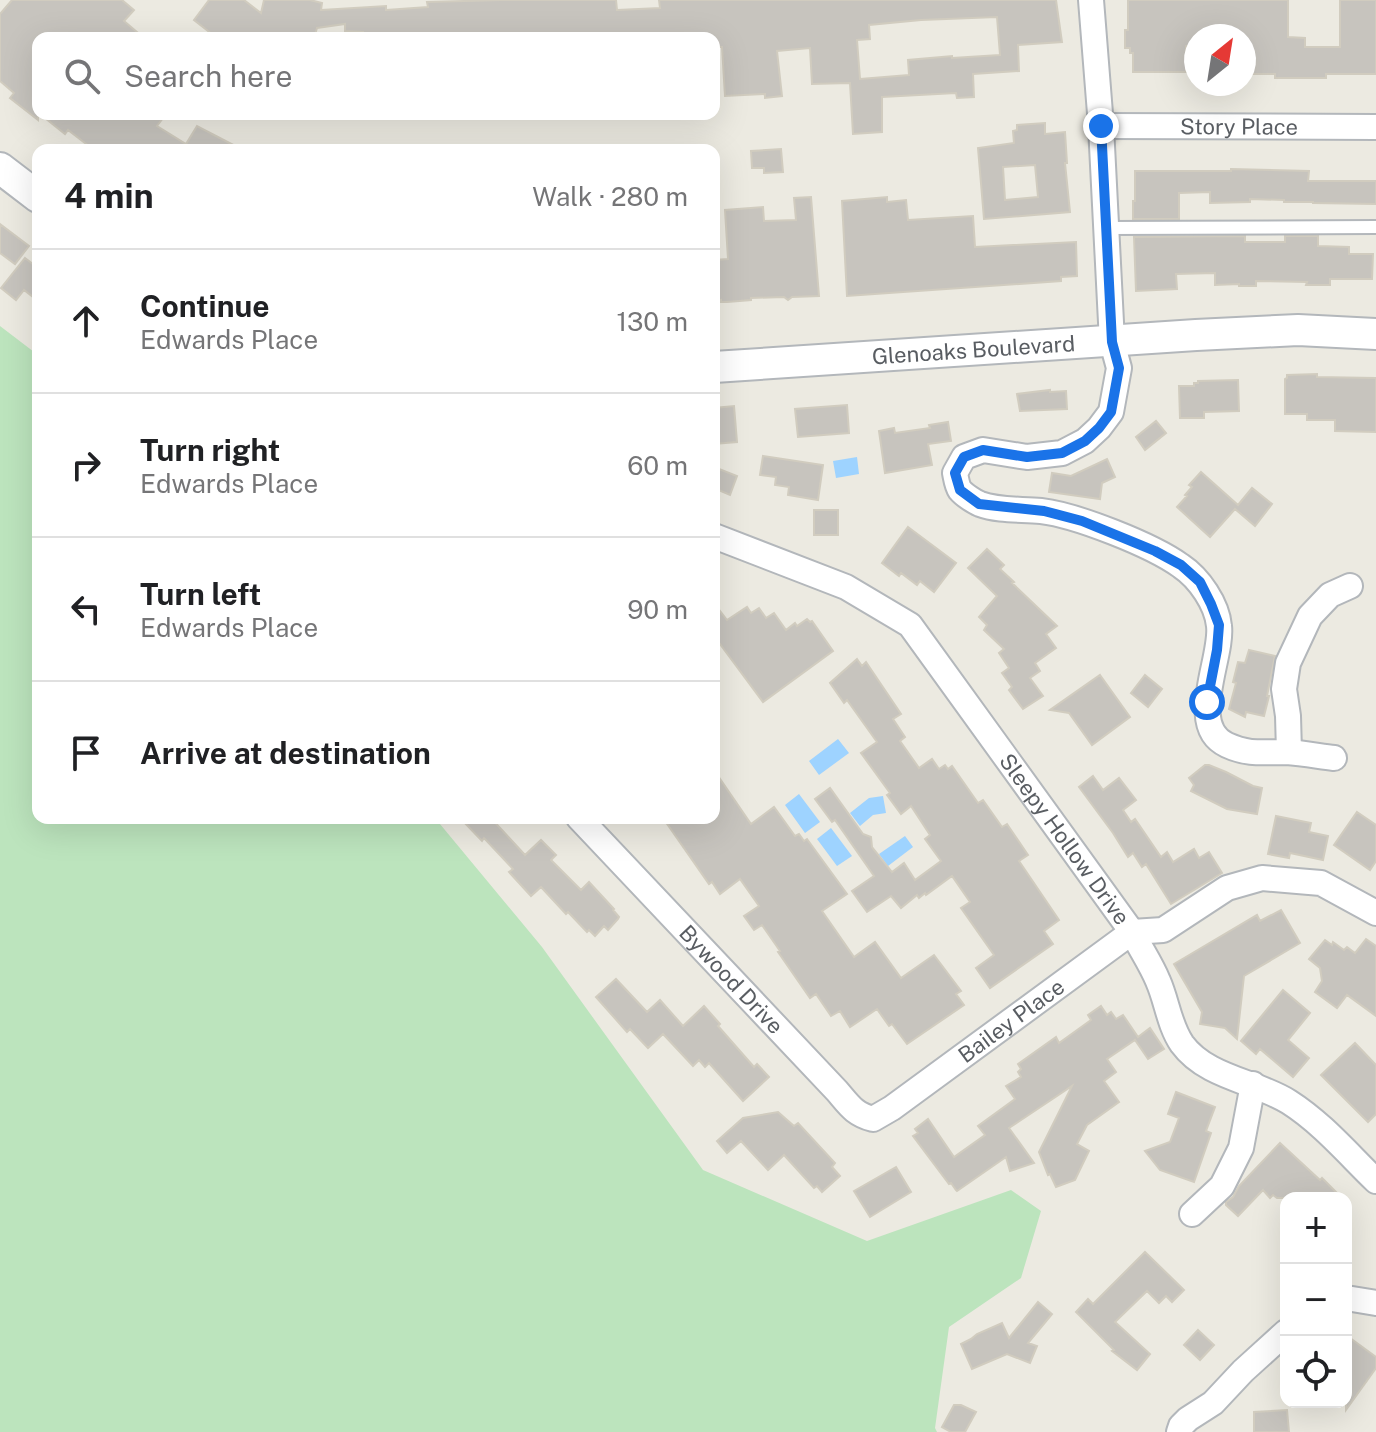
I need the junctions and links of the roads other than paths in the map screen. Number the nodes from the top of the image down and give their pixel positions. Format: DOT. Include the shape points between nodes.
graph roads {
  1 [pos="1091,0"];
  2 [pos="1101,126"];
  3 [pos="1376,127"];
  4 [pos="0,168"];
  5 [pos="32,192"];
  6 [pos="1376,227"];
  7 [pos="1106,228"];
  8 [pos="1376,334"];
  9 [pos="1112,342"];
  10 [pos="720,367"];
  11 [pos="720,538"];
  12 [pos="1350,586"];
  13 [pos="1289,752"];
  14 [pos="1334,758"];
  15 [pos="585,824"];
  16 [pos="1376,913"];
  17 [pos="1132,932"];
  18 [pos="1253,1084"];
  19 [pos="892,1108"];
  20 [pos="1376,1181"];
  21 [pos="1192,1214"];
  22 [pos="1352,1299"];
  23 [pos="1376,1303"];
  24 [pos="1282,1336"];
  25 [pos="1180,1429"];
  1 -- 2 [label="street"];
  2 -- 3 [label="street, Story Place"];
  2 -- 7 [label="street"];
  4 -- 5 [label="street"];
  6 -- 7 [label="lane"];
  7 -- 9 [label="street"];
  8 -- 9 [label="street, Glenoaks Boulevard" via="1298,330"];
  9 -- 10 [label="street, Glenoaks Boulevard"];
  9 -- 13 [label="street" via="1119,368 1111,412 1099,428 1062,453 1027,457 983,450 964,457 955,473 960,490 979,504 1082,521 1181,565 1200,582 1219,625 1207,702 1209,726 1223,744 1249,753"];
  11 -- 17 [label="street, Sleepy Hollow Drive" via="846,587 910,625"];
  12 -- 13 [label="street" via="1330,595 1310,616 1288,663 1284,689"];
  13 -- 14 [label="street"];
  15 -- 19 [label="street, Bywood Drive" via="852,1109 873,1119"];
  16 -- 17 [label="street" via="1321,883 1262,878 1227,888 1163,930"];
  17 -- 18 [label="street, Sleepy Hollow Drive" via="1183,1044 1200,1061"];
  17 -- 19 [label="street, Bailey Place"];
  18 -- 20 [label="street, Sleepy Hollow Drive" via="1315,1122"];
  18 -- 21 [label="street" via="1241,1148 1222,1186"];
  22 -- 23 [label="street"];
  24 -- 25 [label="street"];
}
